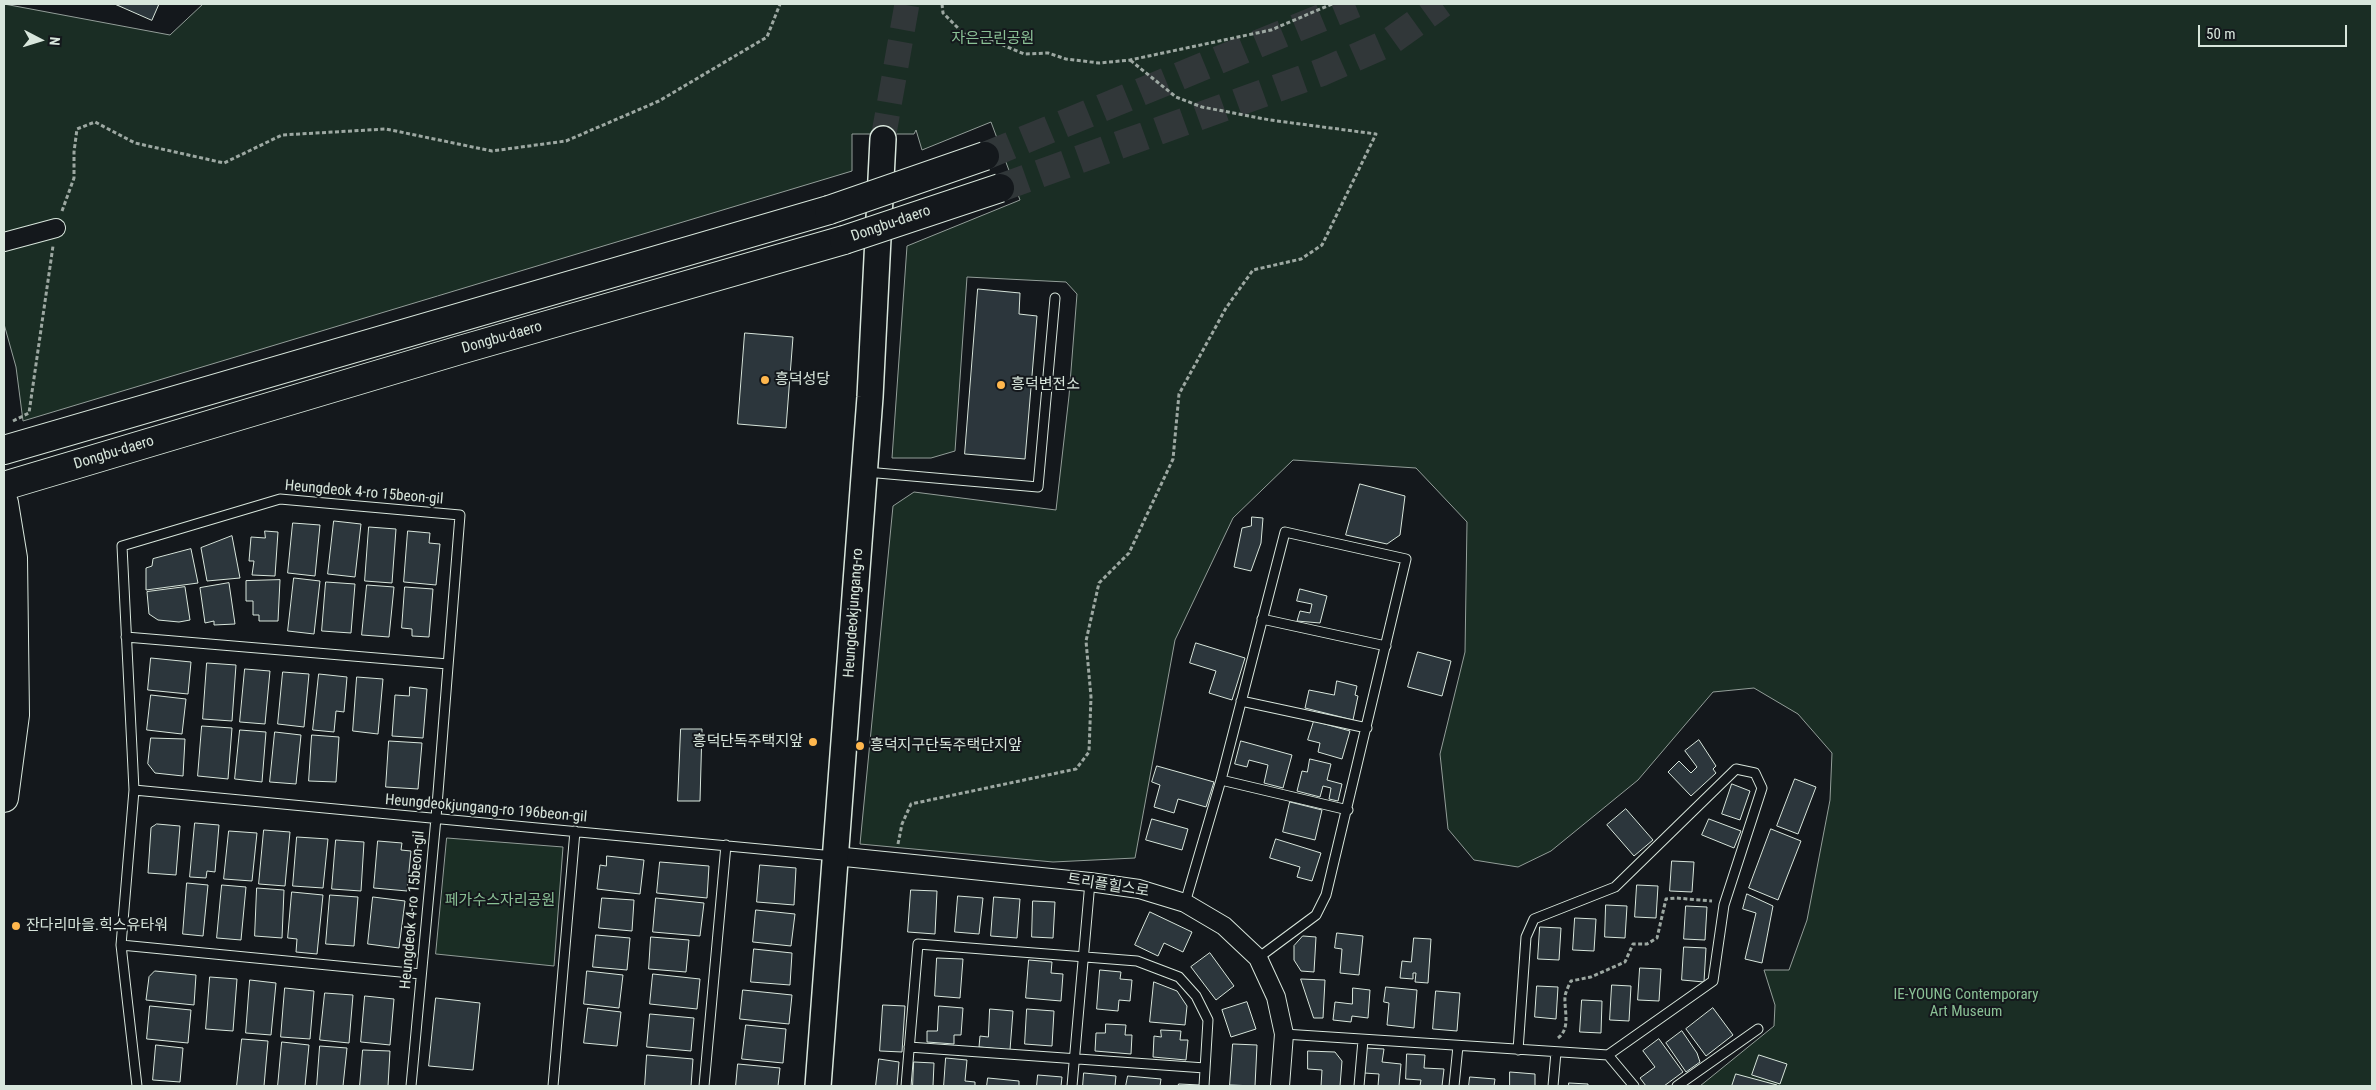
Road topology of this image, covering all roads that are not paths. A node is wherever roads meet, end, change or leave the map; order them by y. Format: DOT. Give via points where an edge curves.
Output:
graph roads {
  1 [pos="883,139"];
  2 [pos="985,156"];
  3 [pos="1000,188"];
  4 [pos="56,228"];
  5 [pos="4,242"];
  6 [pos="1055,298"];
  7 [pos="4,450"];
  8 [pos="864,472"];
  9 [pos="4,486"];
  10 [pos="4,502"];
  11 [pos="1262,619"];
  12 [pos="126,637"];
  13 [pos="1386,646"];
  14 [pos="448,664"];
  15 [pos="1241,701"];
  16 [pos="1367,728"];
  17 [pos="1221,780"];
  18 [pos="134,790"];
  19 [pos="4,798"];
  20 [pos="1348,810"];
  21 [pos="436,818"];
  22 [pos="575,832"];
  23 [pos="726,846"];
  24 [pos="835,856"];
  25 [pos="1090,882"];
  26 [pos="1185,903"];
  27 [pos="121,945"];
  28 [pos="1083,956"];
  29 [pos="1258,958"];
  30 [pos="421,974"];
  31 [pos="1758,1029"];
  32 [pos="1284,1034"];
  33 [pos="1363,1040"];
  34 [pos="1458,1046"];
  35 [pos="909,1047"];
  36 [pos="1518,1050"];
  37 [pos="1556,1052"];
  38 [pos="1608,1055"];
  39 [pos="1074,1059"];
  40 [pos="1205,1068"];
  41 [pos="137,1086"];
  42 [pos="411,1086"];
  43 [pos="553,1086"];
  44 [pos="704,1086"];
  45 [pos="818,1086"];
  46 [pos="906,1086"];
  47 [pos="1072,1086"];
  48 [pos="1204,1086"];
  49 [pos="1280,1086"];
  50 [pos="1359,1086"];
  51 [pos="1454,1086"];
  52 [pos="1553,1086"];
  53 [pos="1634,1086"];
  54 [pos="1677,1086"];
  1 -- 8 [label="street, Heungdeokjungang-ro"];
  2 -- 7 [label="main road, bridge" via="829,210"];
  3 -- 9 [label="main road, Dongbu-daero, bridge" via="844,240"];
  4 -- 5 [label="street"];
  6 -- 8 [label="lane" via="1038,487"];
  8 -- 24 [label="street, Heungdeokjungang-ro"];
  10 -- 19 [label="main road" via="13,558 15,715"];
  11 -- 13 [label="lane"];
  11 -- 13 [label="lane" via="1285,532 1406,559"];
  11 -- 15 [label="lane"];
  12 -- 14 [label="lane"];
  12 -- 14 [label="lane, Heungdeok 4-ro 15beon-gil" via="122,546 280,499 460,515"];
  12 -- 18 [label="lane, Heungdeok 4-ro 15beon-gil"];
  13 -- 16 [label="lane"];
  14 -- 21 [label="lane, Heungdeok 4-ro 15beon-gil"];
  15 -- 16 [label="lane"];
  15 -- 17 [label="lane"];
  16 -- 20 [label="lane"];
  17 -- 20 [label="lane"];
  17 -- 26 [label="lane"];
  18 -- 21 [label="lane, Heungdeokjungang-ro 196beon-gil"];
  18 -- 27 [label="lane, Heungdeok 4-ro 15beon-gil"];
  20 -- 29 [label="lane" via="1326,895 1316,915"];
  21 -- 22 [label="lane, Heungdeokjungang-ro 196beon-gil"];
  21 -- 30 [label="lane, Heungdeok 4-ro 15beon-gil"];
  22 -- 23 [label="lane, Heungdeokjungang-ro 196beon-gil"];
  22 -- 43 [label="lane"];
  23 -- 24 [label="lane, Heungdeokjungang-ro 196beon-gil"];
  23 -- 44 [label="lane"];
  24 -- 25 [label="street, 트리플힐스로"];
  24 -- 45 [label="street, Heungdeokjungang-ro"];
  25 -- 26 [label="street, 트리플힐스로" via="1139,889"];
  25 -- 28 [label="lane"];
  26 -- 29 [label="street, 트리플힐스로" via="1224,926"];
  27 -- 30 [label="lane"];
  27 -- 41 [label="lane, Heungdeok 4-ro 15beon-gil"];
  28 -- 35 [label="lane" via="918,944"];
  28 -- 39 [label="lane"];
  28 -- 40 [label="lane" via="1136,961 1179,977 1196,996 1208,1020"];
  29 -- 32 [label="street, 트리플힐스로" via="1276,997"];
  30 -- 42 [label="lane, Heungdeok 4-ro 15beon-gil"];
  31 -- 54 [label="lane"];
  32 -- 33 [label="lane"];
  32 -- 49 [label="street, 트리플힐스로"];
  33 -- 34 [label="lane"];
  33 -- 50 [label="lane"];
  34 -- 36 [label="lane"];
  34 -- 51 [label="lane"];
  35 -- 39 [label="lane"];
  35 -- 46 [label="lane"];
  36 -- 37 [label="lane"];
  36 -- 38 [label="lane" via="1526,937 1534,919 1615,887 1736,769 1755,773 1762,788 1725,902 1712,981"];
  37 -- 38 [label="lane"];
  37 -- 52 [label="lane"];
  38 -- 53 [label="lane"];
  39 -- 40 [label="lane"];
  39 -- 47 [label="lane"];
  40 -- 48 [label="lane"];
}
